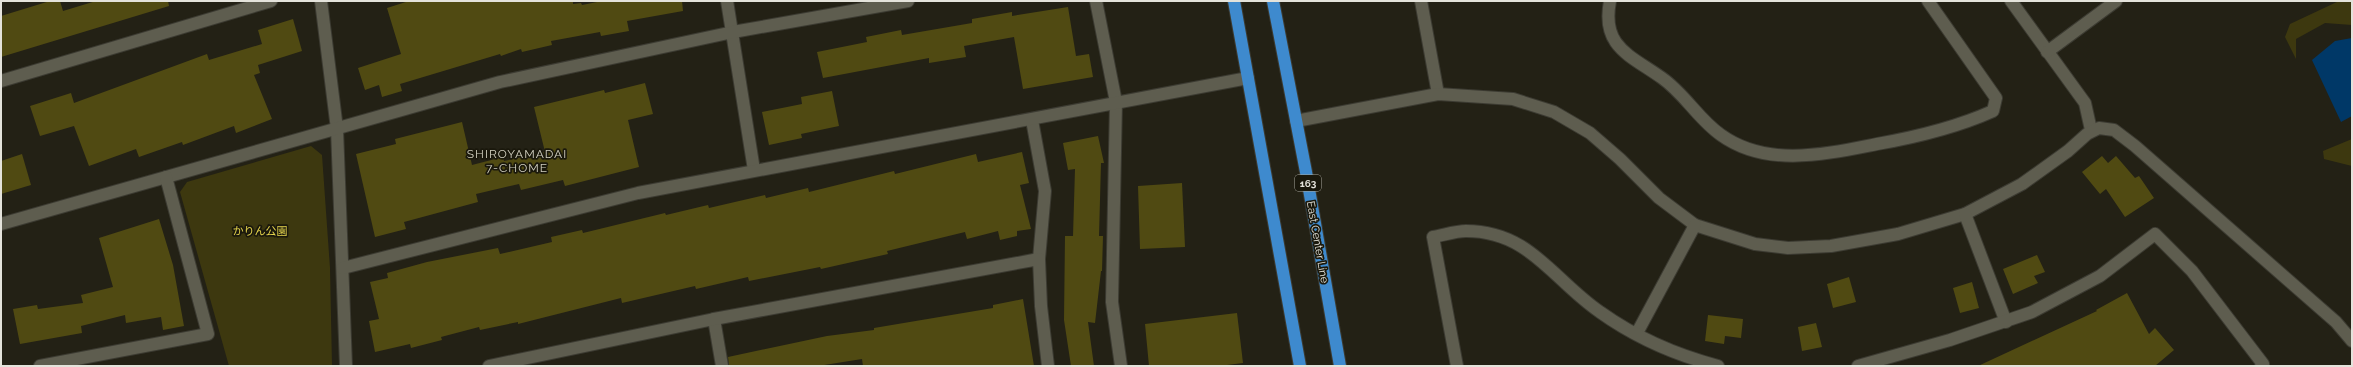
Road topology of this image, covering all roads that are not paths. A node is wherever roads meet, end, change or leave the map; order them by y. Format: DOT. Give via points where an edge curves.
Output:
graph roads {
  1 [pos="271,1"];
  2 [pos="321,1"];
  3 [pos="727,1"];
  4 [pos="908,1"];
  5 [pos="1096,1"];
  6 [pos="1234,1"];
  7 [pos="1273,1"];
  8 [pos="1422,1"];
  9 [pos="1610,1"];
  10 [pos="1928,1"];
  11 [pos="2011,1"];
  12 [pos="2116,1"];
  13 [pos="733,32"];
  14 [pos="2047,52"];
  15 [pos="1248,78"];
  16 [pos="1,81"];
  17 [pos="1438,94"];
  18 [pos="1116,102"];
  19 [pos="1032,120"];
  20 [pos="1296,121"];
  21 [pos="337,129"];
  22 [pos="2092,130"];
  23 [pos="754,170"];
  24 [pos="166,178"];
  25 [pos="1965,214"];
  26 [pos="1,224"];
  27 [pos="1695,225"];
  28 [pos="1039,259"];
  29 [pos="344,268"];
  30 [pos="714,318"];
  31 [pos="2006,322"];
  32 [pos="1637,334"];
  33 [pos="2352,341"];
  34 [pos="1903,360"];
  35 [pos="40,366"];
  36 [pos="346,366"];
  37 [pos="489,366"];
  38 [pos="722,366"];
  39 [pos="1048,366"];
  40 [pos="1121,366"];
  41 [pos="1300,366"];
  42 [pos="1340,366"];
  43 [pos="1457,366"];
  44 [pos="1718,366"];
  45 [pos="1858,366"];
  46 [pos="2261,366"];
  1 -- 16 [label="street"];
  2 -- 21 [label="street"];
  3 -- 13 [label="street"];
  4 -- 13 [label="street"];
  5 -- 18 [label="street"];
  6 -- 15 [label="highway"];
  7 -- 20 [label="highway, East Center Line / 163"];
  8 -- 17 [label="street"];
  9 -- 10 [label="street" via="1608,27 1619,47 1668,82 1720,135 1767,153 1812,156 1932,134 1993,111 1996,98"];
  11 -- 14 [label="street"];
  12 -- 14 [label="street"];
  13 -- 21 [label="street" via="500,82"];
  13 -- 23 [label="street"];
  14 -- 22 [label="street" via="2086,103"];
  15 -- 18 [label="street"];
  15 -- 41 [label="highway"];
  17 -- 20 [label="street"];
  17 -- 27 [label="street" via="1513,99 1554,112 1606,145 1659,198"];
  18 -- 19 [label="street"];
  18 -- 40 [label="street" via="1112,302"];
  19 -- 23 [label="street"];
  19 -- 28 [label="street" via="1045,191"];
  20 -- 42 [label="highway, East Center Line / 163"];
  21 -- 24 [label="street"];
  21 -- 29 [label="street"];
  22 -- 25 [label="street" via="2045,169"];
  22 -- 33 [label="street" via="2114,130 2135,146 2336,322"];
  23 -- 29 [label="street" via="638,193"];
  24 -- 26 [label="street"];
  24 -- 35 [label="street" via="208,334"];
  25 -- 27 [label="street" via="1898,234 1810,248 1755,244"];
  25 -- 31 [label="street"];
  27 -- 32 [label="street"];
  28 -- 30 [label="street"];
  28 -- 39 [label="street" via="1040,306"];
  29 -- 36 [label="street"];
  30 -- 37 [label="street"];
  30 -- 38 [label="street"];
  31 -- 34 [label="street"];
  31 -- 46 [label="street" via="2073,291 2128,256 2155,234 2192,272 2263,364"];
  32 -- 43 [label="street" via="1616,323 1581,298 1544,262 1516,242 1482,232 1464,231 1433,237"];
  32 -- 44 [label="street" via="1657,345"];
  34 -- 45 [label="street"];
}
